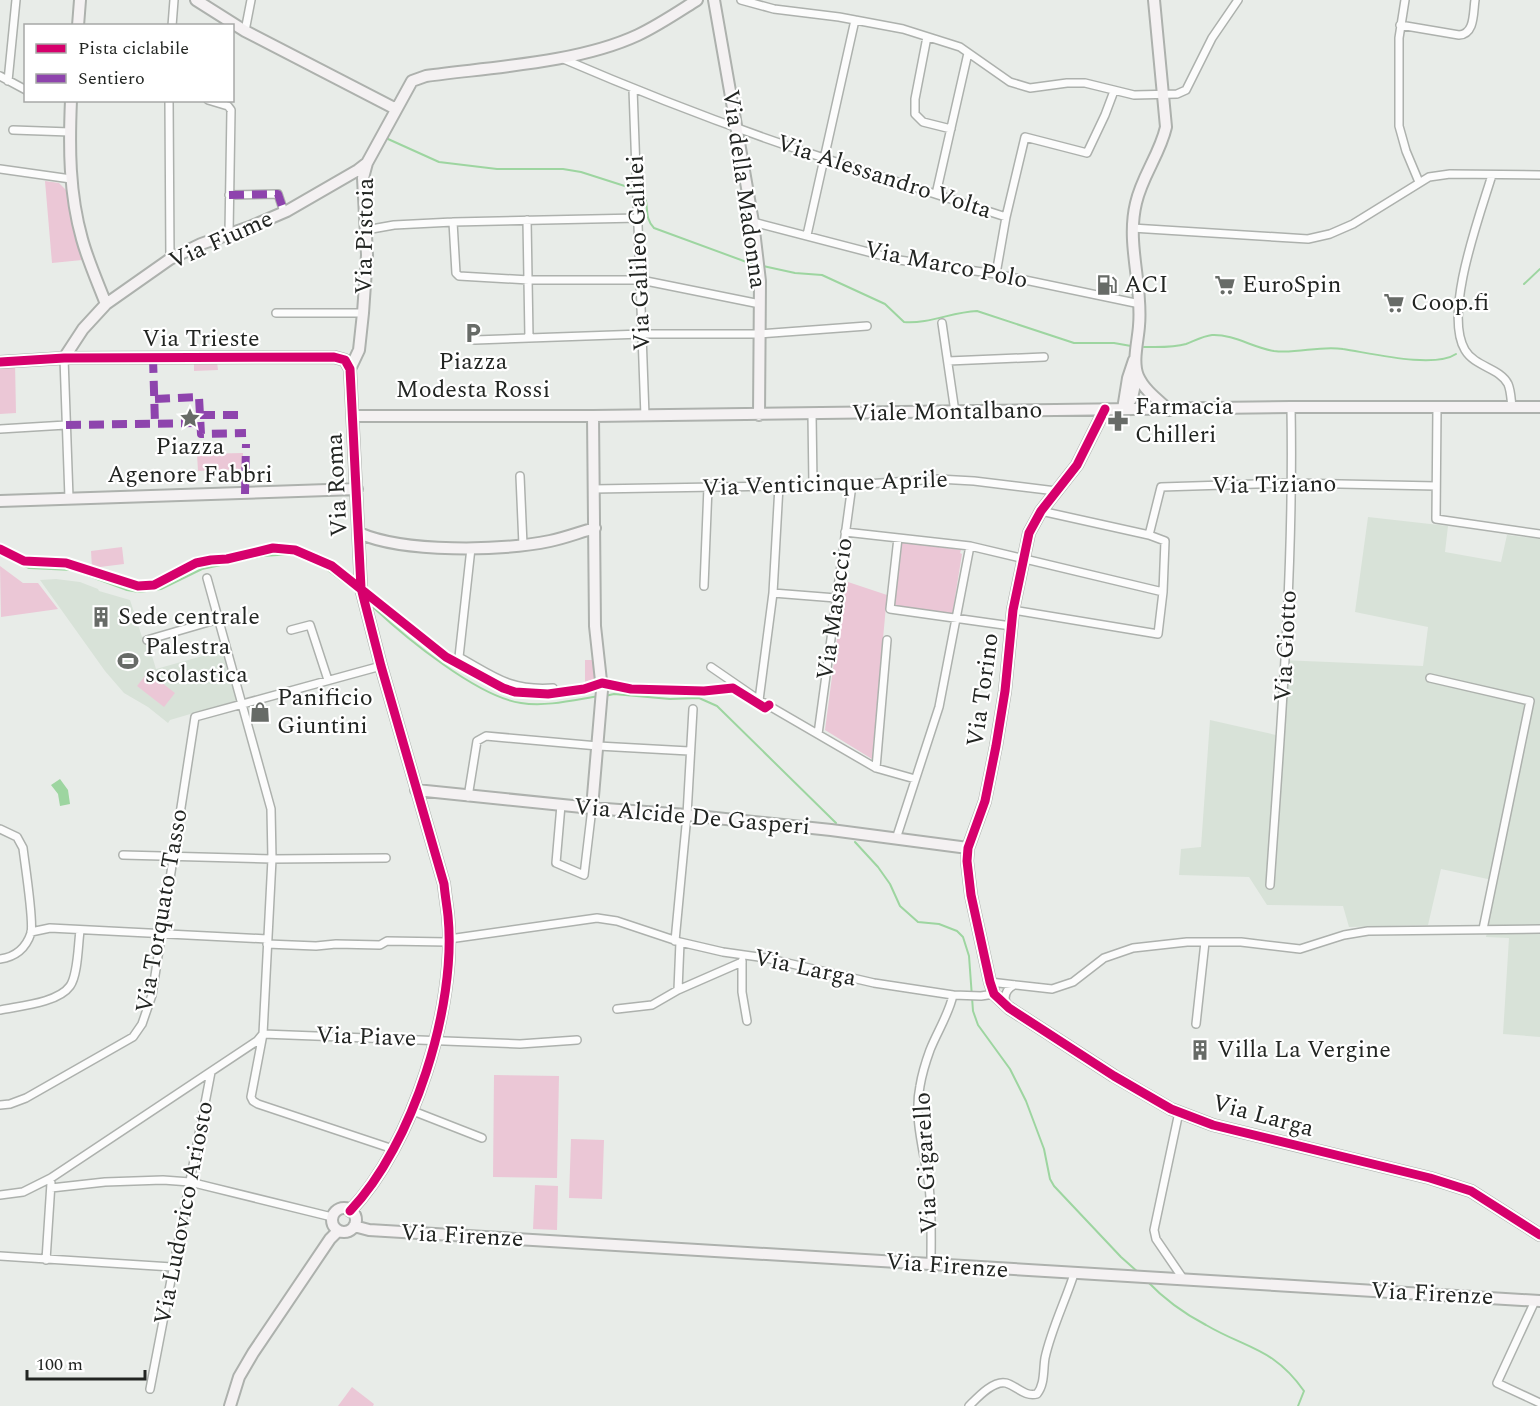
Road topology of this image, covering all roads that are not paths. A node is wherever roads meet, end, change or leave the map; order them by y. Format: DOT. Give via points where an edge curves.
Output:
graph roads {
  1 [pos="16,0"];
  2 [pos="80,0"];
  3 [pos="174,0"];
  4 [pos="196,0"];
  5 [pos="250,0"];
  6 [pos="698,0"];
  7 [pos="714,0"];
  8 [pos="741,0"];
  9 [pos="1154,0"];
  10 [pos="1238,0"];
  11 [pos="1405,0"];
  12 [pos="1475,0"];
  13 [pos="855,20"];
  14 [pos="78,24"];
  15 [pos="172,24"];
  16 [pos="234,24"];
  17 [pos="234,24"];
  18 [pos="1400,25"];
  19 [pos="245,31"];
  20 [pos="927,37"];
  21 [pos="968,53"];
  22 [pos="561,58"];
  23 [pos="0,76"];
  24 [pos="8,81"];
  25 [pos="24,89"];
  26 [pos="633,89"];
  27 [pos="1114,91"];
  28 [pos="1164,95"];
  29 [pos="70,102"];
  30 [pos="169,102"];
  31 [pos="215,102"];
  32 [pos="396,109"];
  33 [pos="737,127"];
  34 [pos="951,129"];
  35 [pos="13,130"];
  36 [pos="69,132"];
  37 [pos="824,158"];
  38 [pos="367,162"];
  39 [pos="0,169"];
  40 [pos="1492,175"];
  41 [pos="1540,175"];
  42 [pos="71,179"];
  43 [pos="1419,182"];
  44 [pos="936,194"];
  45 [pos="230,195"];
  46 [pos="284,212"];
  47 [pos="1006,217"];
  48 [pos="639,218"];
  49 [pos="527,220"];
  50 [pos="453,222"];
  51 [pos="753,222"];
  52 [pos="1132,228"];
  53 [pos="366,230"];
  54 [pos="229,233"];
  55 [pos="807,235"];
  56 [pos="170,259"];
  57 [pos="996,274"];
  58 [pos="529,280"];
  59 [pos="641,280"];
  60 [pos="1140,303"];
  61 [pos="106,304"];
  62 [pos="760,304"];
  63 [pos="276,313"];
  64 [pos="363,313"];
  65 [pos="942,322"];
  66 [pos="867,326"];
  67 [pos="642,334"];
  68 [pos="759,334"];
  69 [pos="529,338"];
  70 [pos="475,340"];
  71 [pos="1137,351"];
  72 [pos="1044,357"];
  73 [pos="64,358"];
  74 [pos="948,361"];
  75 [pos="0,362"];
  76 [pos="350,369"];
  77 [pos="1137,375"];
  78 [pos="1291,407"];
  79 [pos="1512,407"];
  80 [pos="1540,407"];
  81 [pos="1437,408"];
  82 [pos="1105,409"];
  83 [pos="1123,409"];
  84 [pos="1169,410"];
  85 [pos="955,412"];
  86 [pos="812,414"];
  87 [pos="759,415"];
  88 [pos="353,416"];
  89 [pos="593,416"];
  90 [pos="645,416"];
  91 [pos="66,425"];
  92 [pos="0,429"];
  93 [pos="520,476"];
  94 [pos="1292,483"];
  95 [pos="813,485"];
  96 [pos="852,485"];
  97 [pos="779,486"];
  98 [pos="1436,486"];
  99 [pos="708,487"];
  100 [pos="357,489"];
  101 [pos="593,489"];
  102 [pos="1056,491"];
  103 [pos="69,498"];
  104 [pos="0,501"];
  105 [pos="1041,511"];
  106 [pos="594,528"];
  107 [pos="845,532"];
  108 [pos="359,533"];
  109 [pos="1540,534"];
  110 [pos="1149,535"];
  111 [pos="898,538"];
  112 [pos="524,545"];
  113 [pos="970,546"];
  114 [pos="471,548"];
  115 [pos="1023,557"];
  116 [pos="207,578"];
  117 [pos="704,586"];
  118 [pos="1163,592"];
  119 [pos="773,593"];
  120 [pos="836,598"];
  121 [pos="1013,610"];
  122 [pos="219,619"];
  123 [pos="957,620"];
  124 [pos="1011,626"];
  125 [pos="291,630"];
  126 [pos="147,640"];
  127 [pos="887,640"];
  128 [pos="381,666"];
  129 [pos="711,667"];
  130 [pos="1430,678"];
  131 [pos="328,680"];
  132 [pos="553,688"];
  133 [pos="759,700"];
  134 [pos="1530,701"];
  135 [pos="1540,703"];
  136 [pos="242,704"];
  137 [pos="693,709"];
  138 [pos="818,734"];
  139 [pos="598,746"];
  140 [pos="689,751"];
  141 [pos="876,768"];
  142 [pos="915,778"];
  143 [pos="416,790"];
  144 [pos="468,796"];
  145 [pos="561,805"];
  146 [pos="592,808"];
  147 [pos="687,815"];
  148 [pos="0,829"];
  149 [pos="896,839"];
  150 [pos="968,848"];
  151 [pos="123,855"];
  152 [pos="173,857"];
  153 [pos="386,858"];
  154 [pos="272,859"];
  155 [pos="1270,885"];
  156 [pos="1540,928"];
  157 [pos="1483,929"];
  158 [pos="80,931"];
  159 [pos="31,933"];
  160 [pos="160,934"];
  161 [pos="449,940"];
  162 [pos="267,941"];
  163 [pos="677,941"];
  164 [pos="1205,942"];
  165 [pos="742,958"];
  166 [pos="0,959"];
  167 [pos="990,982"];
  168 [pos="1015,984"];
  169 [pos="678,990"];
  170 [pos="994,994"];
  171 [pos="953,995"];
  172 [pos="1009,1008"];
  173 [pos="617,1009"];
  174 [pos="0,1010"];
  175 [pos="747,1021"];
  176 [pos="1196,1024"];
  177 [pos="262,1034"];
  178 [pos="435,1040"];
  179 [pos="577,1040"];
  180 [pos="211,1072"];
  181 [pos="0,1105"];
  182 [pos="413,1111"];
  183 [pos="1179,1112"];
  184 [pos="482,1138"];
  185 [pos="393,1149"];
  186 [pos="51,1178"];
  187 [pos="190,1182"];
  188 [pos="51,1188"];
  189 [pos="0,1196"];
  190 [pos="350,1211"];
  191 [pos="332,1217"];
  192 [pos="354,1226"];
  193 [pos="338,1231"];
  194 [pos="1540,1235"];
  195 [pos="0,1256"];
  196 [pos="46,1260"];
  197 [pos="931,1265"];
  198 [pos="172,1267"];
  199 [pos="1074,1274"];
  200 [pos="1184,1280"];
  201 [pos="1538,1301"];
  202 [pos="150,1389"];
  203 [pos="1540,1403"];
  204 [pos="230,1406"];
  205 [pos="969,1406"];
  1 -- 24 [label="street"];
  2 -- 14 [label="street"];
  3 -- 15 [label="street"];
  4 -- 17 [label="street"];
  5 -- 19 [label="street"];
  6 -- 22 [label="street, Via Pistoia" via="637,35"];
  7 -- 33 [label="street, Via della Madonna"];
  8 -- 13 [label="street" via="774,9"];
  9 -- 28 [label="street"];
  10 -- 28 [label="street" via="1212,38 1187,88"];
  11 -- 18 [label="street"];
  12 -- 18 [label="street" via="1471,27 1465,35"];
  13 -- 20 [label="street"];
  13 -- 37 [label="street"];
  16 -- 19 [label="street"];
  18 -- 43 [label="street" via="1399,126"];
  19 -- 32 [label="street"];
  20 -- 21 [label="street"];
  20 -- 34 [label="street" via="915,114 923,122"];
  21 -- 27 [label="street" via="1010,82 1030,88 1067,82"];
  21 -- 34 [label="street"];
  22 -- 26 [label="street, Via Alessandro Volta"];
  22 -- 32 [label="street, Via Pistoia" via="418,77"];
  23 -- 24 [label="street"];
  24 -- 25 [label="street"];
  26 -- 33 [label="street, Via Alessandro Volta"];
  26 -- 48 [label="street, Via Galileo Galilei"];
  27 -- 28 [label="street"];
  27 -- 47 [label="street" via="1086,153 1025,137"];
  28 -- 52 [label="street" via="1164,135 1139,188"];
  29 -- 36 [label="street"];
  30 -- 56 [label="street"];
  31 -- 45 [label="street" via="231,110"];
  32 -- 38 [label="street, Via Pistoia"];
  33 -- 37 [label="street, Via Alessandro Volta"];
  33 -- 51 [label="street, Via della Madonna"];
  34 -- 44 [label="street"];
  35 -- 36 [label="street"];
  36 -- 42 [label="street"];
  37 -- 44 [label="street, Via Alessandro Volta"];
  37 -- 55 [label="street"];
  38 -- 46 [label="street, Via Fiume"];
  38 -- 53 [label="street, Via Pistoia" via="362,195"];
  39 -- 42 [label="street"];
  40 -- 41 [label="street"];
  40 -- 43 [label="street" via="1442,174"];
  40 -- 79 [label="street" via="1462,278 1459,327 1468,355 1507,383"];
  42 -- 61 [label="street" via="82,240"];
  43 -- 52 [label="street" via="1353,224 1308,239"];
  44 -- 47 [label="street, Via Alessandro Volta"];
  45 -- 46 [label="street" via="278,194"];
  45 -- 54 [label="street"];
  46 -- 54 [label="street, Via Fiume"];
  47 -- 57 [label="street"];
  48 -- 49 [label="street"];
  48 -- 59 [label="street, Via Galileo Galilei"];
  49 -- 50 [label="street"];
  49 -- 58 [label="street"];
  50 -- 53 [label="street"];
  50 -- 58 [label="street" via="459,276"];
  51 -- 55 [label="street, Via Marco Polo"];
  51 -- 62 [label="street, Via della Madonna"];
  52 -- 60 [label="street"];
  53 -- 64 [label="street, Via Pistoia"];
  54 -- 56 [label="street, Via Fiume"];
  55 -- 57 [label="street, Via Marco Polo" via="899,260"];
  56 -- 61 [label="street, Via Fiume"];
  57 -- 60 [label="street, Via Marco Polo"];
  58 -- 59 [label="street"];
  58 -- 69 [label="street"];
  59 -- 62 [label="street"];
  59 -- 67 [label="street, Via Galileo Galilei"];
  60 -- 71 [label="street"];
  61 -- 73 [label="street, Via Fiume"];
  62 -- 68 [label="street, Via della Madonna"];
  63 -- 64 [label="street"];
  64 -- 76 [label="street, Via Pistoia" via="359,350"];
  65 -- 74 [label="street"];
  66 -- 68 [label="street"];
  67 -- 68 [label="street"];
  67 -- 69 [label="street"];
  67 -- 90 [label="street, Via Galileo Galilei"];
  68 -- 87 [label="street, Via della Madonna"];
  69 -- 70 [label="street"];
  71 -- 77 [label="street"];
  71 -- 83 [label="street"];
  72 -- 74 [label="street"];
  73 -- 75 [label="street, Via Trieste"];
  73 -- 76 [label="street, Via Trieste" via="334,357 345,360"];
  73 -- 91 [label="street"];
  74 -- 85 [label="street"];
  76 -- 88 [label="street"];
  77 -- 83 [label="street" via="1132,398"];
  77 -- 84 [label="street"];
  78 -- 81 [label="street, Viale Montalbano"];
  78 -- 84 [label="street, Viale Montalbano"];
  78 -- 94 [label="street, Via Giotto"];
  79 -- 80 [label="street, Viale Montalbano"];
  79 -- 81 [label="street, Viale Montalbano"];
  81 -- 98 [label="street"];
  82 -- 83 [label="street, Viale Montalbano"];
  82 -- 85 [label="street, Viale Montalbano"];
  82 -- 102 [label="street, Via Torino" via="1077,465"];
  83 -- 84 [label="street, Viale Montalbano"];
  85 -- 86 [label="street, Viale Montalbano"];
  86 -- 87 [label="street, Viale Montalbano"];
  86 -- 95 [label="street"];
  87 -- 90 [label="street, Viale Montalbano"];
  88 -- 89 [label="street, Viale Montalbano"];
  88 -- 100 [label="street, Via Roma"];
  89 -- 90 [label="street, Viale Montalbano"];
  89 -- 101 [label="street"];
  91 -- 92 [label="street"];
  91 -- 103 [label="street"];
  93 -- 112 [label="street"];
  94 -- 98 [label="street, Via Tiziano"];
  94 -- 110 [label="street, Via Tiziano" via="1161,487"];
  94 -- 155 [label="street, Via Giotto" via="1286,664"];
  95 -- 96 [label="street, Via Venticinque Aprile"];
  95 -- 97 [label="street, Via Venticinque Aprile"];
  96 -- 102 [label="street, Via Venticinque Aprile" via="952,479"];
  96 -- 107 [label="street, Via Masaccio"];
  97 -- 99 [label="street, Via Venticinque Aprile"];
  97 -- 119 [label="street"];
  98 -- 109 [label="street" via="1436,519"];
  99 -- 101 [label="street, Via Venticinque Aprile"];
  99 -- 117 [label="street"];
  100 -- 103 [label="street"];
  100 -- 108 [label="street, Via Roma"];
  101 -- 106 [label="street"];
  102 -- 105 [label="street, Via Torino"];
  103 -- 104 [label="street"];
  105 -- 110 [label="street"];
  105 -- 115 [label="street, Via Torino" via="1029,533"];
  106 -- 112 [label="street"];
  106 -- 139 [label="street" via="595,626 603,690"];
  107 -- 111 [label="street"];
  107 -- 120 [label="street, Via Masaccio"];
  108 -- 114 [label="street" via="399,545"];
  108 -- 128 [label="street, Via Roma" via="361,588"];
  110 -- 118 [label="street" via="1165,542"];
  111 -- 113 [label="street"];
  111 -- 123 [label="street" via="890,609"];
  112 -- 114 [label="street"];
  113 -- 115 [label="street"];
  113 -- 123 [label="street"];
  114 -- 132 [label="street" via="459,657 513,686"];
  115 -- 118 [label="street"];
  115 -- 121 [label="street, Via Torino"];
  116 -- 122 [label="street"];
  118 -- 121 [label="street" via="1158,634"];
  119 -- 120 [label="street"];
  119 -- 133 [label="street"];
  120 -- 138 [label="street, Via Masaccio"];
  121 -- 124 [label="street, Via Torino"];
  122 -- 126 [label="street"];
  122 -- 136 [label="street"];
  123 -- 124 [label="street"];
  123 -- 142 [label="street" via="939,707"];
  124 -- 150 [label="street, Via Torino" via="996,746 985,801"];
  125 -- 131 [label="street" via="310,625"];
  127 -- 141 [label="street"];
  128 -- 131 [label="street"];
  128 -- 143 [label="street, Via Roma"];
  129 -- 133 [label="street"];
  130 -- 134 [label="street"];
  131 -- 136 [label="street"];
  133 -- 138 [label="street"];
  134 -- 135 [label="street"];
  134 -- 157 [label="street"];
  136 -- 152 [label="street, Via Torquato Tasso" via="195,717"];
  136 -- 154 [label="street" via="271,809"];
  137 -- 140 [label="street"];
  138 -- 141 [label="street"];
  139 -- 140 [label="street"];
  139 -- 144 [label="street" via="486,736 477,741"];
  139 -- 146 [label="street"];
  140 -- 147 [label="street"];
  141 -- 142 [label="street"];
  142 -- 149 [label="street"];
  143 -- 144 [label="street, Via Alcide De Gasperi"];
  143 -- 161 [label="street, Via Roma" via="444,884"];
  144 -- 145 [label="street, Via Alcide De Gasperi"];
  145 -- 146 [label="street, Via Alcide De Gasperi"];
  145 -- 146 [label="street" via="556,863 584,875"];
  146 -- 147 [label="street, Via Alcide De Gasperi"];
  147 -- 149 [label="street, Via Alcide De Gasperi"];
  147 -- 163 [label="street"];
  148 -- 159 [label="street" via="17,837 23,848"];
  149 -- 150 [label="street, Via Alcide De Gasperi"];
  150 -- 167 [label="street, Via Torino" via="971,896"];
  151 -- 152 [label="street"];
  152 -- 154 [label="street"];
  152 -- 160 [label="street, Via Torquato Tasso"];
  153 -- 154 [label="street"];
  154 -- 162 [label="street"];
  156 -- 157 [label="street"];
  157 -- 164 [label="street" via="1368,931 1300,949"];
  158 -- 159 [label="street, Via Larga" via="50,928"];
  158 -- 160 [label="street, Via Larga"];
  158 -- 174 [label="street" via="70,987 52,999"];
  159 -- 166 [label="street" via="19,952"];
  160 -- 162 [label="street, Via Larga"];
  160 -- 181 [label="street, Via Torquato Tasso" via="149,1009 133,1037 26,1098"];
  161 -- 162 [label="street, Via Larga" via="316,946"];
  161 -- 163 [label="street, Via Larga" via="597,918"];
  161 -- 178 [label="street, Via Roma"];
  162 -- 177 [label="street"];
  163 -- 165 [label="street, Via Larga"];
  163 -- 169 [label="street"];
  164 -- 168 [label="street" via="1133,948 1104,958 1064,986"];
  164 -- 176 [label="street"];
  165 -- 169 [label="street"];
  165 -- 171 [label="street, Via Larga"];
  165 -- 175 [label="street"];
  167 -- 168 [label="street"];
  167 -- 170 [label="street, Via Torino"];
  168 -- 172 [label="street" via="1006,992"];
  169 -- 173 [label="street" via="652,1005"];
  170 -- 171 [label="street, Via Larga"];
  170 -- 172 [label="street, Via Larga"];
  171 -- 197 [label="street, Via Gigarello" via="920,1087 919,1125 931,1209"];
  172 -- 183 [label="street, Via Larga" via="1114,1076"];
  177 -- 178 [label="street, Via Piave"];
  177 -- 180 [label="street"];
  177 -- 185 [label="street" via="253,1101"];
  178 -- 179 [label="street, Via Piave" via="520,1044"];
  178 -- 182 [label="street, Via Roma"];
  180 -- 186 [label="street"];
  180 -- 187 [label="street, Via Ludovico Ariosto"];
  182 -- 184 [label="street"];
  182 -- 185 [label="street, Via Roma"];
  183 -- 194 [label="street, Via Larga" via="1213,1125 1471,1191"];
  183 -- 200 [label="street" via="1154,1230"];
  185 -- 190 [label="street, Via Roma" via="372,1185"];
  186 -- 188 [label="street"];
  186 -- 189 [label="street" via="23,1192"];
  187 -- 188 [label="street" via="124,1181"];
  187 -- 191 [label="street"];
  187 -- 198 [label="street, Via Ludovico Ariosto"];
  188 -- 196 [label="street"];
  190 -- 191 [label="street" via="341,1209"];
  190 -- 192 [label="street" via="356,1221"];
  191 -- 193 [label="street"];
  192 -- 193 [label="street" via="345,1232"];
  192 -- 197 [label="street, Via Firenze"];
  193 -- 204 [label="street" via="252,1353"];
  195 -- 196 [label="street"];
  196 -- 198 [label="street"];
  197 -- 199 [label="street, Via Firenze"];
  198 -- 202 [label="street, Via Ludovico Ariosto"];
  199 -- 200 [label="street, Via Firenze"];
  199 -- 205 [label="street" via="1047,1352 1041,1389 1032,1395 1000,1383"];
  200 -- 201 [label="street, Via Firenze"];
  201 -- 203 [label="street" via="1497,1383"];
}
